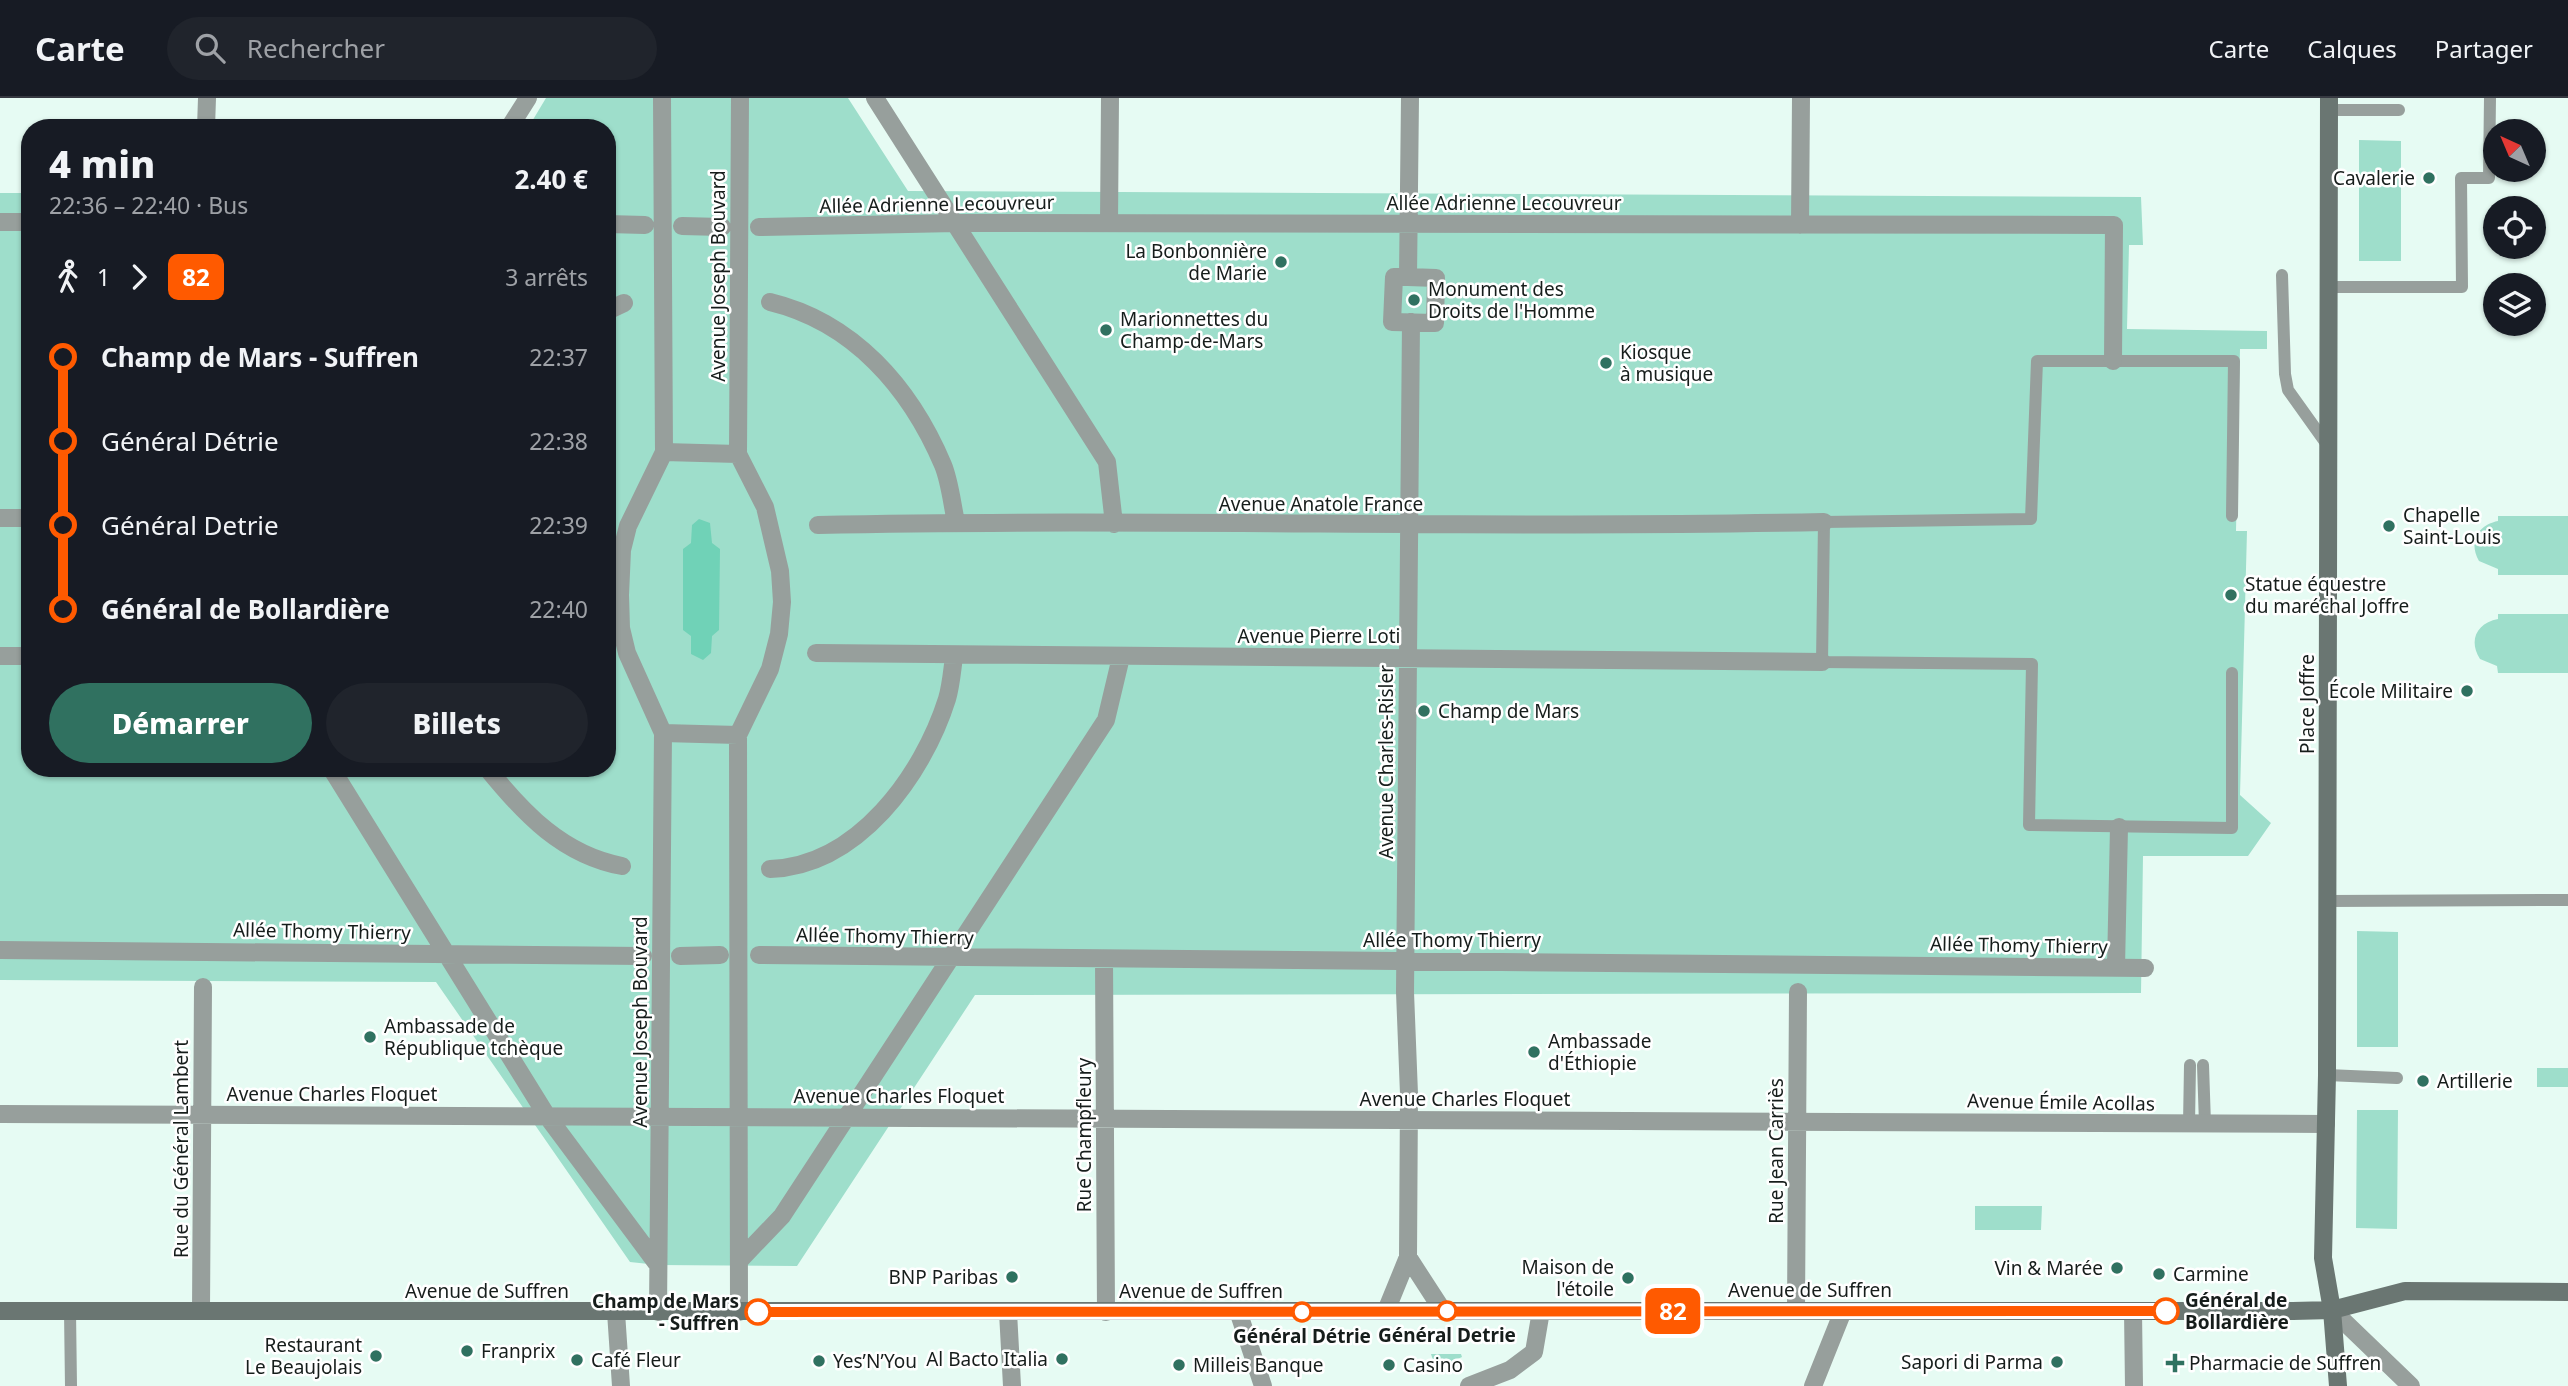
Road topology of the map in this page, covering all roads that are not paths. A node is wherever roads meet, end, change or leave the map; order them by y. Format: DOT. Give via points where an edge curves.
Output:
graph roads {
  1 [pos="207,98"];
  2 [pos="527,98"];
  3 [pos="662,98"];
  4 [pos="740,98"];
  5 [pos="875,98"];
  6 [pos="1110,98"];
  7 [pos="1410,98"];
  8 [pos="1801,98"];
  9 [pos="2490,98"];
  10 [pos="2329,104"];
  11 [pos="2399,110"];
  12 [pos="206,119"];
  13 [pos="514,119"];
  14 [pos="0,222"];
  15 [pos="21,222"];
  16 [pos="956,223"];
  17 [pos="1109,223"];
  18 [pos="616,224"];
  19 [pos="1409,224"];
  20 [pos="645,225"];
  21 [pos="1800,225"];
  22 [pos="682,226"];
  23 [pos="722,227"];
  24 [pos="760,228"];
  25 [pos="2282,275"];
  26 [pos="1408,277"];
  27 [pos="2329,287"];
  28 [pos="770,302"];
  29 [pos="624,303"];
  30 [pos="616,307"];
  31 [pos="1411,322"];
  32 [pos="2113,361"];
  33 [pos="2328,446"];
  34 [pos="664,452"];
  35 [pos="738,454"];
  36 [pos="2232,516"];
  37 [pos="0,518"];
  38 [pos="21,518"];
  39 [pos="956,522"];
  40 [pos="1824,522"];
  41 [pos="1114,524"];
  42 [pos="818,525"];
  43 [pos="1409,525"];
  44 [pos="816,653"];
  45 [pos="0,656"];
  46 [pos="21,656"];
  47 [pos="954,657"];
  48 [pos="1121,657"];
  49 [pos="1408,657"];
  50 [pos="1822,662"];
  51 [pos="2232,673"];
  52 [pos="663,733"];
  53 [pos="738,734"];
  54 [pos="337,777"];
  55 [pos="495,777"];
  56 [pos="2119,827"];
  57 [pos="622,866"];
  58 [pos="770,869"];
  59 [pos="2568,900"];
  60 [pos="2328,901"];
  61 [pos="0,950"];
  62 [pos="447,953"];
  63 [pos="759,955"];
  64 [pos="643,956"];
  65 [pos="680,956"];
  66 [pos="720,956"];
  67 [pos="951,957"];
  68 [pos="1104,959"];
  69 [pos="1406,961"];
  70 [pos="2116,967"];
  71 [pos="2144,968"];
  72 [pos="203,987"];
  73 [pos="1798,992"];
  74 [pos="2196,1065"];
  75 [pos="2327,1075"];
  76 [pos="2397,1078"];
  77 [pos="0,1114"];
  78 [pos="203,1114"];
  79 [pos="739,1115"];
  80 [pos="547,1116"];
  81 [pos="660,1116"];
  82 [pos="1105,1117"];
  83 [pos="847,1118"];
  84 [pos="1409,1120"];
  85 [pos="1797,1120"];
  86 [pos="2197,1124"];
  87 [pos="2326,1124"];
  88 [pos="1408,1256"];
  89 [pos="739,1261"];
  90 [pos="658,1265"];
  91 [pos="1400,1277"];
  92 [pos="1421,1277"];
  93 [pos="2568,1292"];
  94 [pos="2332,1310"];
  95 [pos="0,1311"];
  96 [pos="70,1311"];
  97 [pos="201,1311"];
  98 [pos="1238,1311"];
  99 [pos="1386,1311"];
  100 [pos="1443,1311"];
  101 [pos="1541,1311"];
  102 [pos="1796,1311"];
  103 [pos="1843,1311"];
  104 [pos="2133,1311"];
  105 [pos="615,1312"];
  106 [pos="658,1312"];
  107 [pos="739,1312"];
  108 [pos="1008,1312"];
  109 [pos="1106,1312"];
  110 [pos="71,1386"];
  111 [pos="621,1386"];
  112 [pos="1012,1386"];
  113 [pos="1263,1386"];
  114 [pos="1469,1386"];
  115 [pos="1813,1386"];
  116 [pos="2134,1386"];
  117 [pos="2338,1386"];
  118 [pos="2410,1386"];
  1 -- 12 [label="street"];
  2 -- 13 [label="street"];
  3 -- 34 [label="street"];
  4 -- 35 [label="street, Avenue Joseph Bouvard"];
  5 -- 16 [label="street"];
  6 -- 17 [label="street"];
  7 -- 19 [label="street"];
  8 -- 21 [label="street"];
  9 -- 27 [label="lane" via="2489,178 2461,178 2462,287"];
  10 -- 11 [label="lane"];
  10 -- 27 [label="main road, Place Joffre"];
  14 -- 15 [label="street"];
  16 -- 17 [label="street, Allée Adrienne Lecouvreur"];
  16 -- 24 [label="street, Allée Adrienne Lecouvreur"];
  16 -- 41 [label="street" via="1107,462"];
  17 -- 19 [label="street, Allée Adrienne Lecouvreur"];
  18 -- 20 [label="street"];
  19 -- 21 [label="street, Allée Adrienne Lecouvreur"];
  19 -- 26 [label="street"];
  21 -- 32 [label="street, Allée Adrienne Lecouvreur" via="2114,225"];
  22 -- 23 [label="street"];
  25 -- 33 [label="lane" via="2288,390"];
  26 -- 31 [label="street" via="1394,277 1392,322"];
  26 -- 31 [label="street" via="1436,278 1435,323"];
  27 -- 33 [label="main road, Place Joffre"];
  28 -- 39 [label="street" via="818,317 867,353 888,376 909,402 944,467"];
  29 -- 30 [label="street"];
  31 -- 43 [label="street, Avenue Charles-Risler"];
  32 -- 36 [label="lane" via="2234,361"];
  32 -- 40 [label="lane" via="2037,360 2031,519"];
  33 -- 60 [label="main road, Place Joffre"];
  34 -- 35 [label="street"];
  34 -- 52 [label="street" via="628,526 620,595 626,653"];
  35 -- 53 [label="street" via="765,507 782,602 770,669"];
  37 -- 38 [label="street"];
  39 -- 41 [label="street, Avenue Anatole France"];
  39 -- 42 [label="street, Avenue Anatole France"];
  40 -- 43 [label="street, Avenue Anatole France"];
  40 -- 50 [label="lane"];
  41 -- 43 [label="street, Avenue Anatole France"];
  43 -- 49 [label="street, Avenue Charles-Risler"];
  44 -- 47 [label="street, Avenue Pierre Loti"];
  45 -- 46 [label="street"];
  47 -- 48 [label="street, Avenue Pierre Loti"];
  47 -- 58 [label="street" via="948,697 925,753 884,810 834,849 806,862"];
  48 -- 49 [label="street, Avenue Pierre Loti"];
  48 -- 67 [label="street" via="1106,720"];
  49 -- 50 [label="street, Avenue Pierre Loti"];
  49 -- 69 [label="street, Avenue Charles-Risler"];
  50 -- 56 [label="lane" via="2032,664 2029,825"];
  51 -- 56 [label="lane" via="2232,828"];
  52 -- 53 [label="street"];
  52 -- 81 [label="street, Avenue Joseph Bouvard"];
  53 -- 79 [label="street"];
  54 -- 62 [label="street"];
  55 -- 57 [label="street" via="560,842 597,861"];
  56 -- 70 [label="street"];
  59 -- 60 [label="lane"];
  60 -- 75 [label="main road, Place Joffre"];
  61 -- 62 [label="street, Allée Thomy Thierry"];
  62 -- 64 [label="street, Allée Thomy Thierry"];
  62 -- 80 [label="street"];
  63 -- 67 [label="street, Allée Thomy Thierry"];
  65 -- 66 [label="street"];
  67 -- 68 [label="street, Allée Thomy Thierry"];
  67 -- 83 [label="street"];
  68 -- 69 [label="street, Allée Thomy Thierry"];
  68 -- 82 [label="street, Rue Champfleury"];
  69 -- 70 [label="street, Allée Thomy Thierry"];
  69 -- 84 [label="street, Avenue Charles-Risler"];
  70 -- 71 [label="street, Allée Thomy Thierry"];
  72 -- 78 [label="street, Rue du Général Lambert"];
  73 -- 85 [label="street, Rue Jean Carriès"];
  74 -- 86 [label="lane"];
  75 -- 76 [label="lane"];
  75 -- 87 [label="main road, Place Joffre"];
  77 -- 78 [label="street, Avenue Charles Floquet"];
  78 -- 80 [label="street, Avenue Charles Floquet"];
  78 -- 97 [label="street, Rue du Général Lambert"];
  79 -- 81 [label="street, Avenue Charles Floquet"];
  79 -- 83 [label="street, Avenue Charles Floquet"];
  79 -- 89 [label="street"];
  80 -- 81 [label="street, Avenue Charles Floquet"];
  80 -- 90 [label="street"];
  81 -- 90 [label="street, Avenue Joseph Bouvard"];
  82 -- 83 [label="street, Avenue Charles Floquet"];
  82 -- 84 [label="street, Avenue Charles Floquet"];
  82 -- 109 [label="street, Rue Champfleury"];
  83 -- 89 [label="street" via="782,1216"];
  84 -- 85 [label="street, Avenue Charles Floquet"];
  84 -- 88 [label="street, Avenue Charles-Risler"];
  85 -- 86 [label="street, Avenue Émile Acollas"];
  85 -- 102 [label="street, Rue Jean Carriès"];
  86 -- 87 [label="street, Avenue Émile Acollas"];
  87 -- 94 [label="main road, Place Joffre" via="2323,1258"];
  88 -- 91 [label="street"];
  88 -- 92 [label="street"];
  89 -- 107 [label="street"];
  90 -- 106 [label="street, Avenue Joseph Bouvard"];
  91 -- 92 [label="street"];
  91 -- 99 [label="street"];
  92 -- 100 [label="street"];
  93 -- 94 [label="main road, Avenue de Suffren" via="2405,1291"];
  94 -- 104 [label="main road, Avenue de Suffren"];
  94 -- 117 [label="main road, Place Joffre"];
  94 -- 118 [label="street"];
  95 -- 96 [label="main road, Avenue de Suffren"];
  96 -- 97 [label="main road, Avenue de Suffren"];
  96 -- 110 [label="lane"];
  97 -- 105 [label="main road, Avenue de Suffren"];
  98 -- 99 [label="main road, Avenue de Suffren"];
  98 -- 109 [label="main road, Avenue de Suffren"];
  98 -- 113 [label="street"];
  99 -- 100 [label="main road, Avenue de Suffren"];
  100 -- 101 [label="main road, Avenue de Suffren"];
  101 -- 102 [label="main road, Avenue de Suffren"];
  101 -- 114 [label="street" via="1534,1352 1510,1370"];
  102 -- 103 [label="main road, Avenue de Suffren"];
  103 -- 104 [label="main road, Avenue de Suffren"];
  103 -- 115 [label="street"];
  104 -- 116 [label="street"];
  105 -- 106 [label="main road, Avenue de Suffren"];
  105 -- 111 [label="street"];
  106 -- 107 [label="main road, Avenue de Suffren"];
  107 -- 108 [label="main road, Avenue de Suffren"];
  108 -- 109 [label="main road, Avenue de Suffren"];
  108 -- 112 [label="street"];
}
